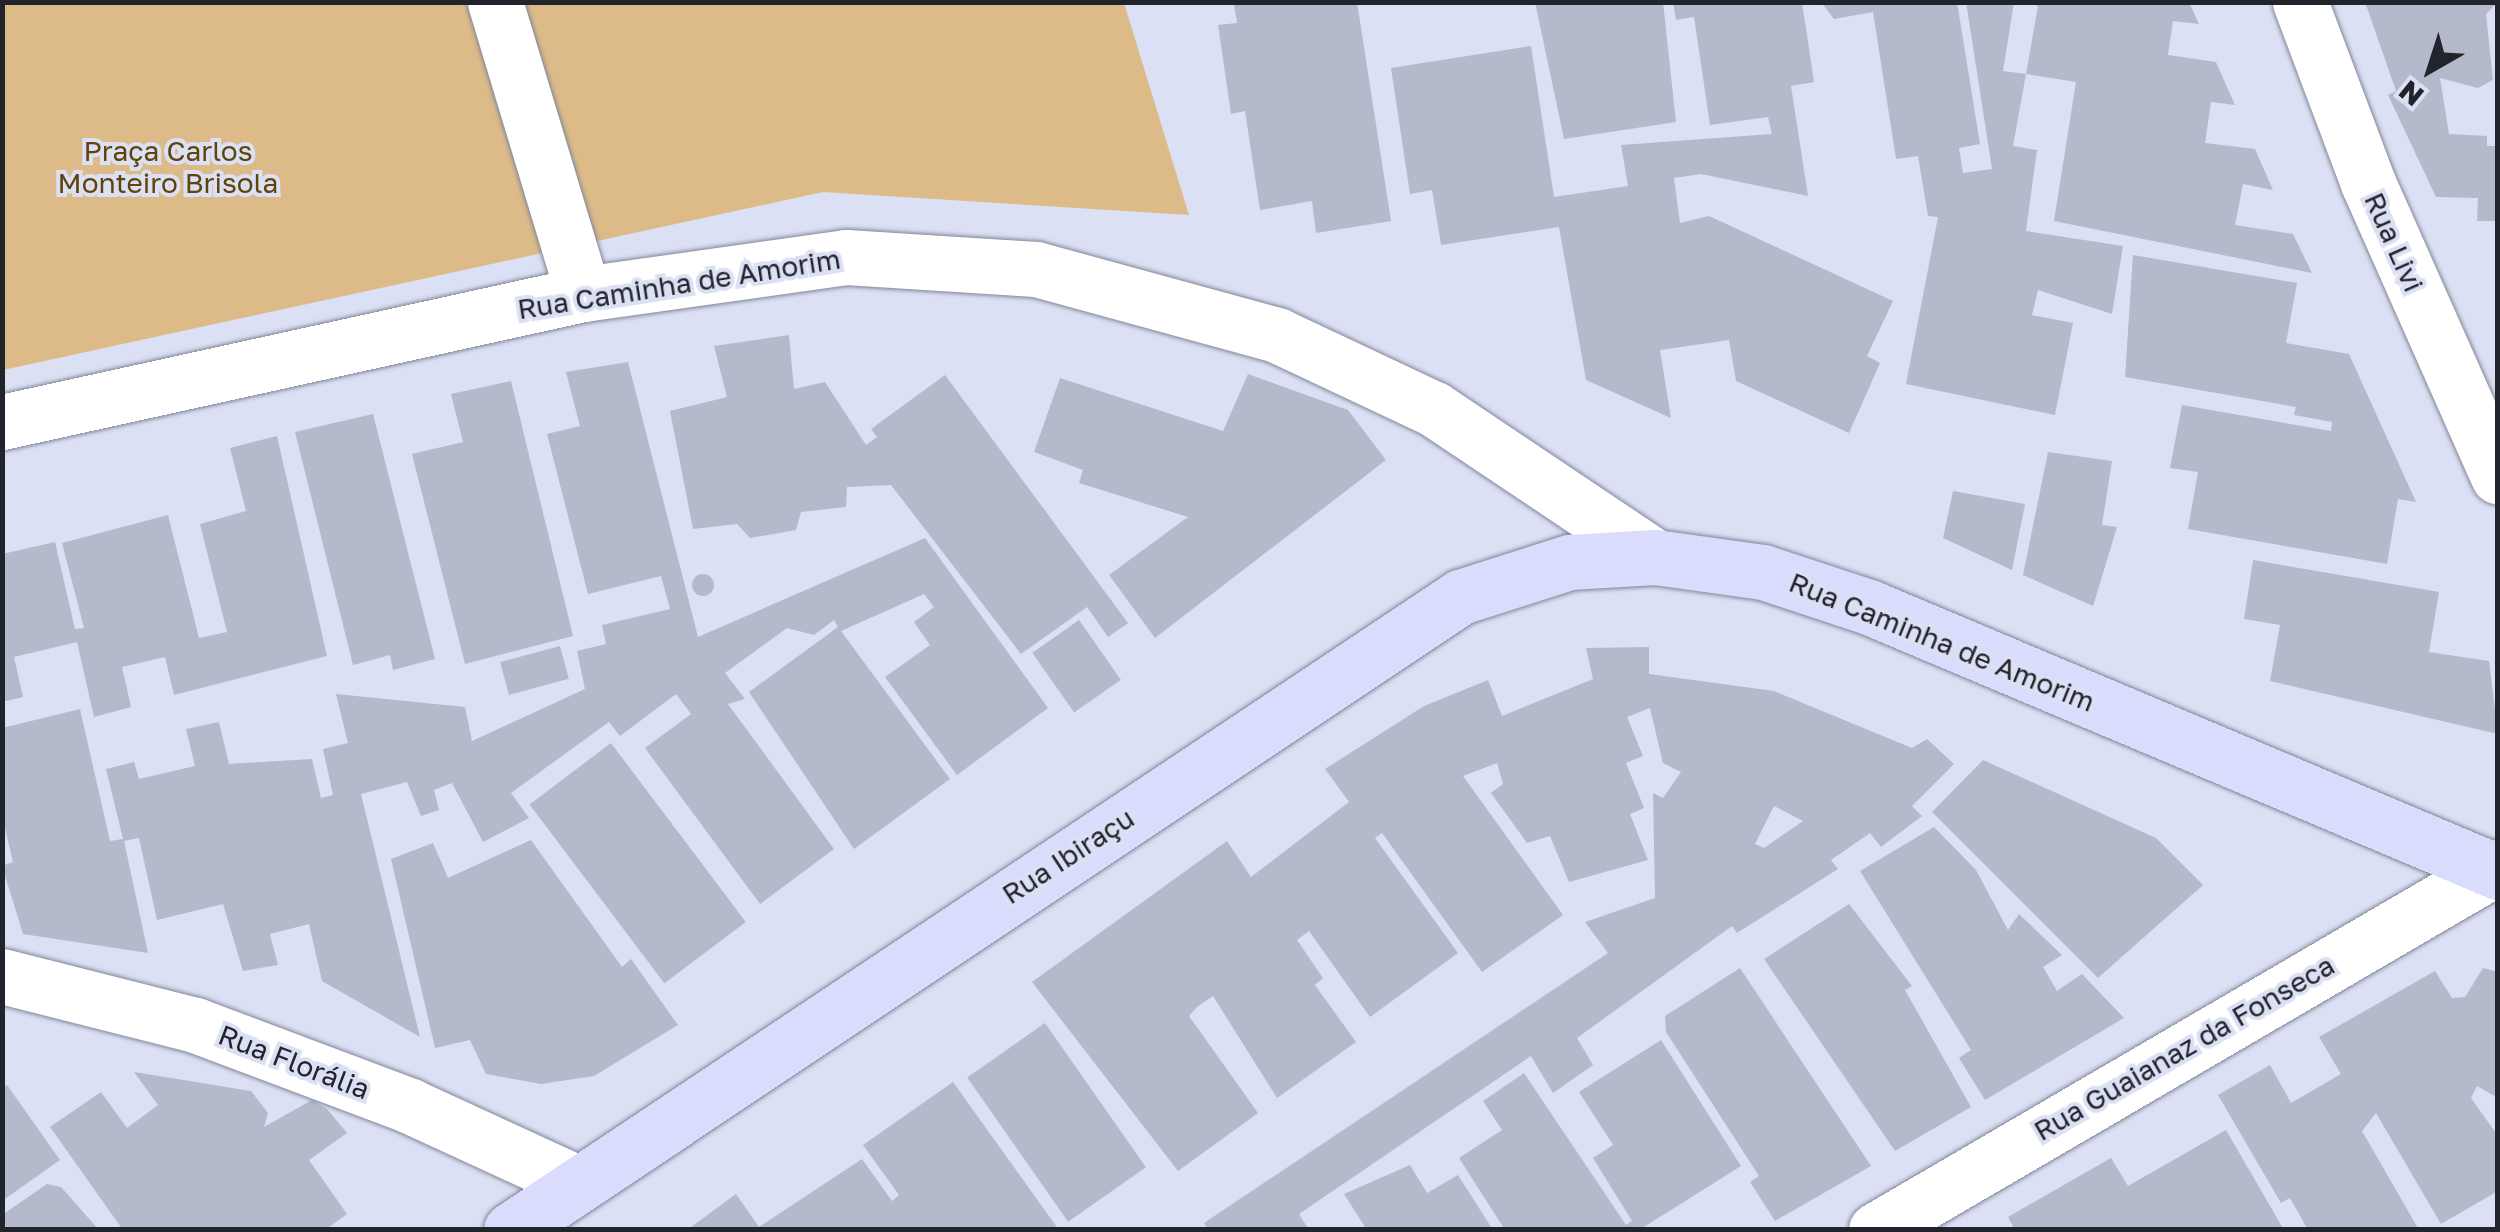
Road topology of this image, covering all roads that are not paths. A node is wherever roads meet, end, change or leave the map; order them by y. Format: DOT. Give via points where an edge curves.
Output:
graph roads {
  1 [pos="496,2"];
  2 [pos="2300,2"];
  3 [pos="583,294"];
  4 [pos="2,422"];
  5 [pos="2498,477"];
  6 [pos="1655,557"];
  7 [pos="2496,870"];
  8 [pos="2,976"];
  9 [pos="574,1182"];
  10 [pos="511,1230"];
  11 [pos="1876,1230"];
  1 -- 3 [label="street"];
  2 -- 5 [label="street, Rua Livi" via="2368,183"];
  3 -- 4 [label="street, Rua Caminha de Amorim"];
  3 -- 6 [label="street, Rua Caminha de Amorim" via="846,257 1036,269 1277,335 1434,409"];
  6 -- 7 [label="street, Rua Caminha de Amorim" via="1764,572 1868,607"];
  6 -- 9 [label="street, Rua Ibiraçu" via="1570,562 1460,597"];
  7 -- 11 [label="street, Rua Guaianaz da Fonseca"];
  8 -- 9 [label="street, Rua Florália" via="195,1025 410,1106"];
  9 -- 10 [label="street, Rua Ibiraçu"];
}
